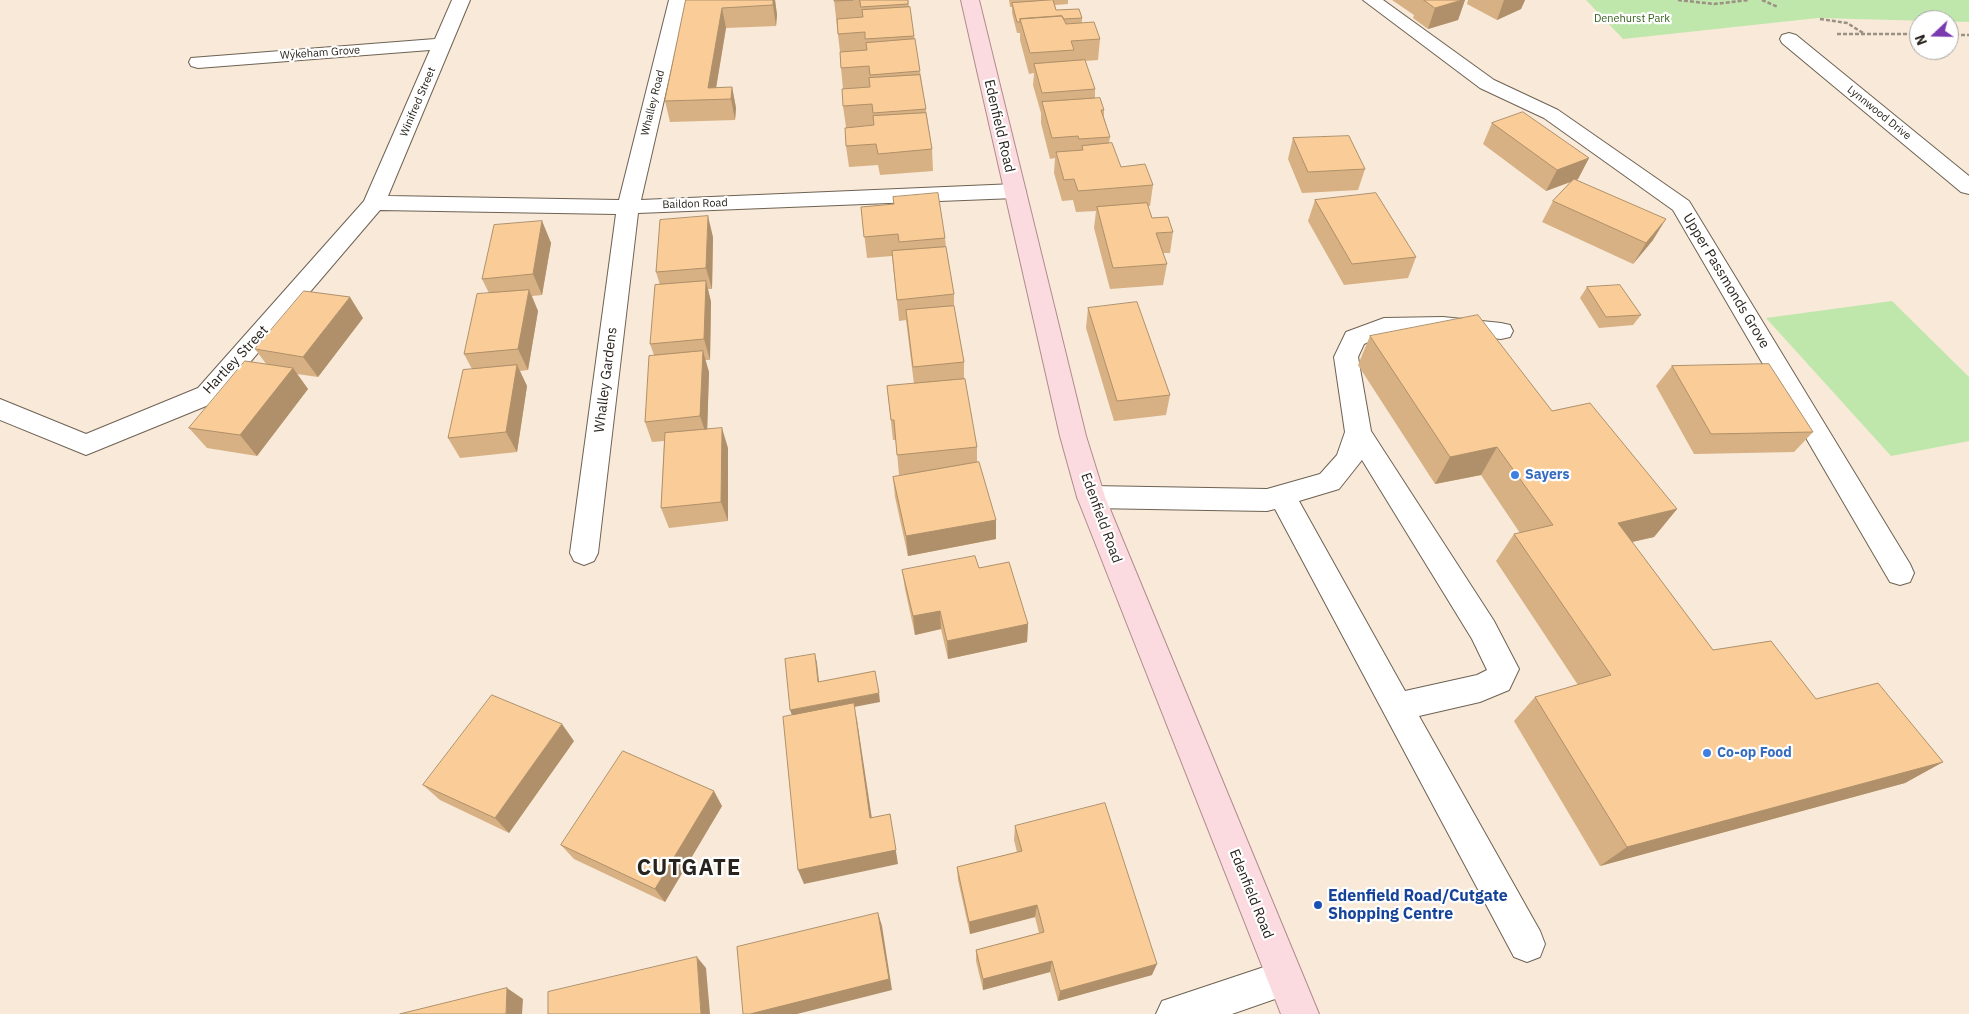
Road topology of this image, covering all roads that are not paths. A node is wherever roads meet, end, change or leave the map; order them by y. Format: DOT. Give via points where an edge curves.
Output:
graph roads {
  1 [pos="461,0"];
  2 [pos="678,0"];
  3 [pos="970,0"];
  4 [pos="1372,0"];
  5 [pos="1789,40"];
  6 [pos="442,44"];
  7 [pos="198,62"];
  8 [pos="1969,187"];
  9 [pos="1015,190"];
  10 [pos="374,204"];
  11 [pos="628,206"];
  12 [pos="1501,331"];
  13 [pos="0,409"];
  14 [pos="1358,432"];
  15 [pos="1282,496"];
  16 [pos="1091,497"];
  17 [pos="584,553"];
  18 [pos="1900,573"];
  19 [pos="1399,707"];
  20 [pos="1527,944"];
  21 [pos="1285,978"];
  22 [pos="1175,1014"];
  23 [pos="1300,1014"];
  1 -- 6 [label="street, Winifred Street"];
  2 -- 11 [label="street, Whalley Road"];
  3 -- 9 [label="main road, Edenfield Road"];
  4 -- 18 [label="street, Upper Passmonds Grove" via="1487,84 1551,114 1681,206"];
  5 -- 8 [label="street, Lynnwood Drive"];
  6 -- 7 [label="street, Wykeham Grove"];
  6 -- 10 [label="street, Winifred Street"];
  9 -- 11 [label="street, Baildon Road"];
  9 -- 16 [label="main road, Edenfield Road" via="1073,436"];
  10 -- 11 [label="street, Baildon Road"];
  10 -- 13 [label="street, Hartley Street" via="207,395 86,445"];
  11 -- 17 [label="street, Whalley Gardens"];
  12 -- 14 [label="street" via="1443,325 1384,326 1355,338 1346,357"];
  14 -- 15 [label="street" via="1349,460 1329,482"];
  14 -- 19 [label="street" via="1483,630 1504,669 1498,680 1480,688"];
  15 -- 16 [label="street" via="1267,500"];
  15 -- 19 [label="street"];
  16 -- 21 [label="main road, Edenfield Road"];
  19 -- 20 [label="street"];
  21 -- 22 [label="street"];
  21 -- 23 [label="main road, Edenfield Road"];
}
